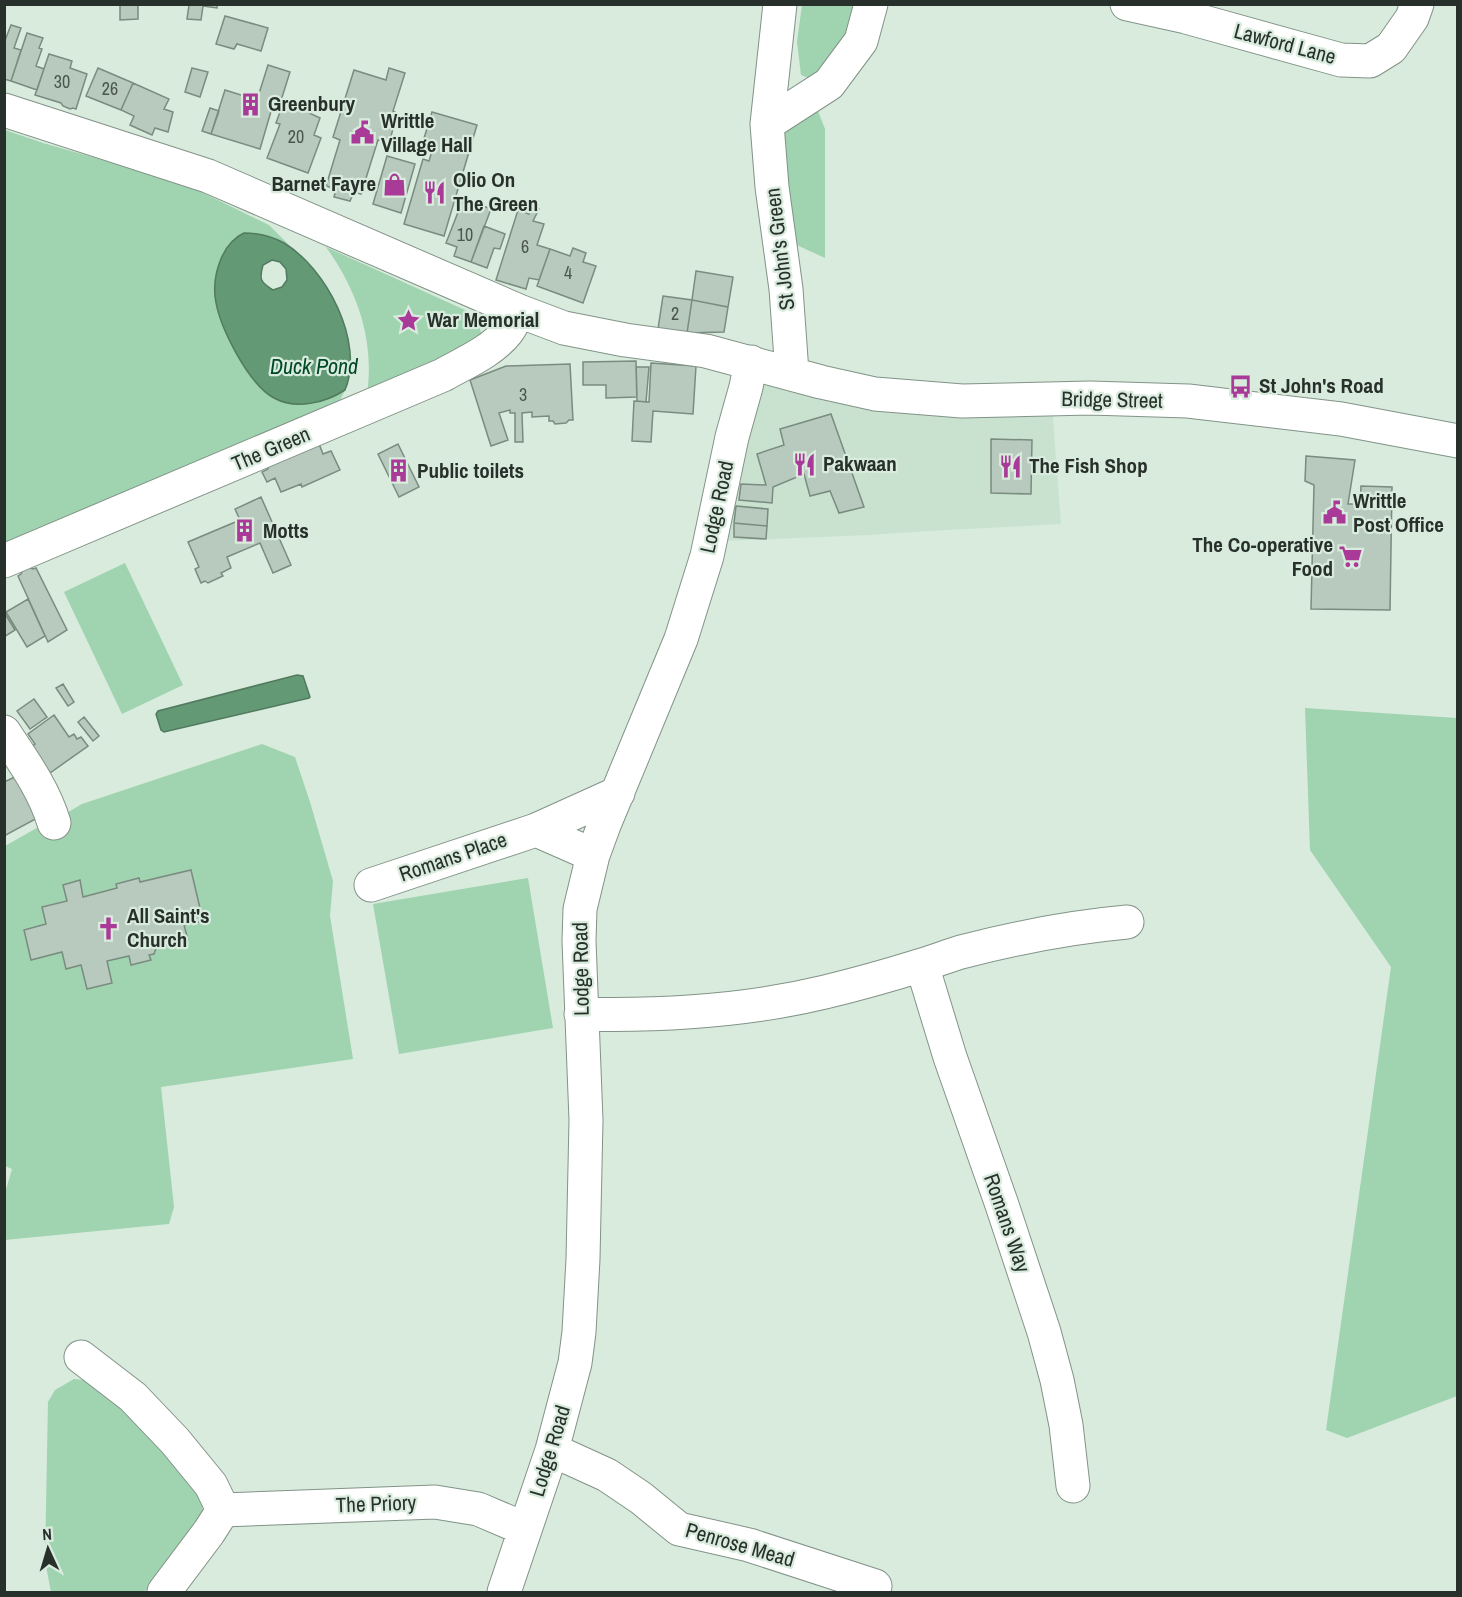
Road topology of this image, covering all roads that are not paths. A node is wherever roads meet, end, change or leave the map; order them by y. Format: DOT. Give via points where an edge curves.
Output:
graph roads {
  1 [pos="780,4"];
  2 [pos="870,4"];
  3 [pos="1127,4"];
  4 [pos="1417,4"];
  5 [pos="4,110"];
  6 [pos="768,124"];
  7 [pos="519,311"];
  8 [pos="770,368"];
  9 [pos="1458,441"];
  10 [pos="4,561"];
  11 [pos="4,732"];
  12 [pos="618,793"];
  13 [pos="54,823"];
  14 [pos="536,830"];
  15 [pos="593,855"];
  16 [pos="371,885"];
  17 [pos="1127,922"];
  18 [pos="922,965"];
  19 [pos="581,1014"];
  20 [pos="81,1357"];
  21 [pos="552,1450"];
  22 [pos="1073,1486"];
  23 [pos="223,1510"];
  24 [pos="525,1529"];
  25 [pos="875,1586"];
  26 [pos="164,1593"];
  27 [pos="504,1593"];
  1 -- 6 [label="street, St John's Green"];
  2 -- 6 [label="street" via="861,41 828,84"];
  3 -- 4 [label="street, Lawford Lane" via="1341,60 1370,61 1391,48"];
  5 -- 7 [label="street" via="208,176"];
  6 -- 8 [label="street, St John's Green" via="786,289"];
  7 -- 8 [label="street" via="564,328 706,351"];
  7 -- 10 [label="street, The Green" via="500,340 443,375"];
  8 -- 9 [label="street, Bridge Street" via="874,394 921,399 1188,401 1341,418"];
  8 -- 12 [label="street, Lodge Road" via="746,387 707,556 681,639"];
  11 -- 13 [label="street" via="39,787"];
  12 -- 14 [label="street, Romans Place"];
  12 -- 15 [label="street, Lodge Road"];
  14 -- 15 [label="street, Romans Place"];
  14 -- 16 [label="street, Romans Place"];
  15 -- 19 [label="street, Lodge Road" via="580,909"];
  17 -- 18 [label="street" via="1055,931"];
  18 -- 19 [label="street" via="772,1003 635,1015"];
  18 -- 22 [label="street, Romans Way" via="1044,1332 1066,1425"];
  19 -- 21 [label="street, Lodge Road" via="586,1120 579,1332 575,1363"];
  20 -- 23 [label="street" via="133,1397 175,1441 211,1485"];
  21 -- 24 [label="street, Lodge Road"];
  21 -- 25 [label="street, Penrose Mead" via="607,1475 679,1529 749,1545"];
  23 -- 24 [label="street, The Priory" via="435,1502 478,1509"];
  23 -- 26 [label="street"];
  24 -- 27 [label="street, Lodge Road"];
}
